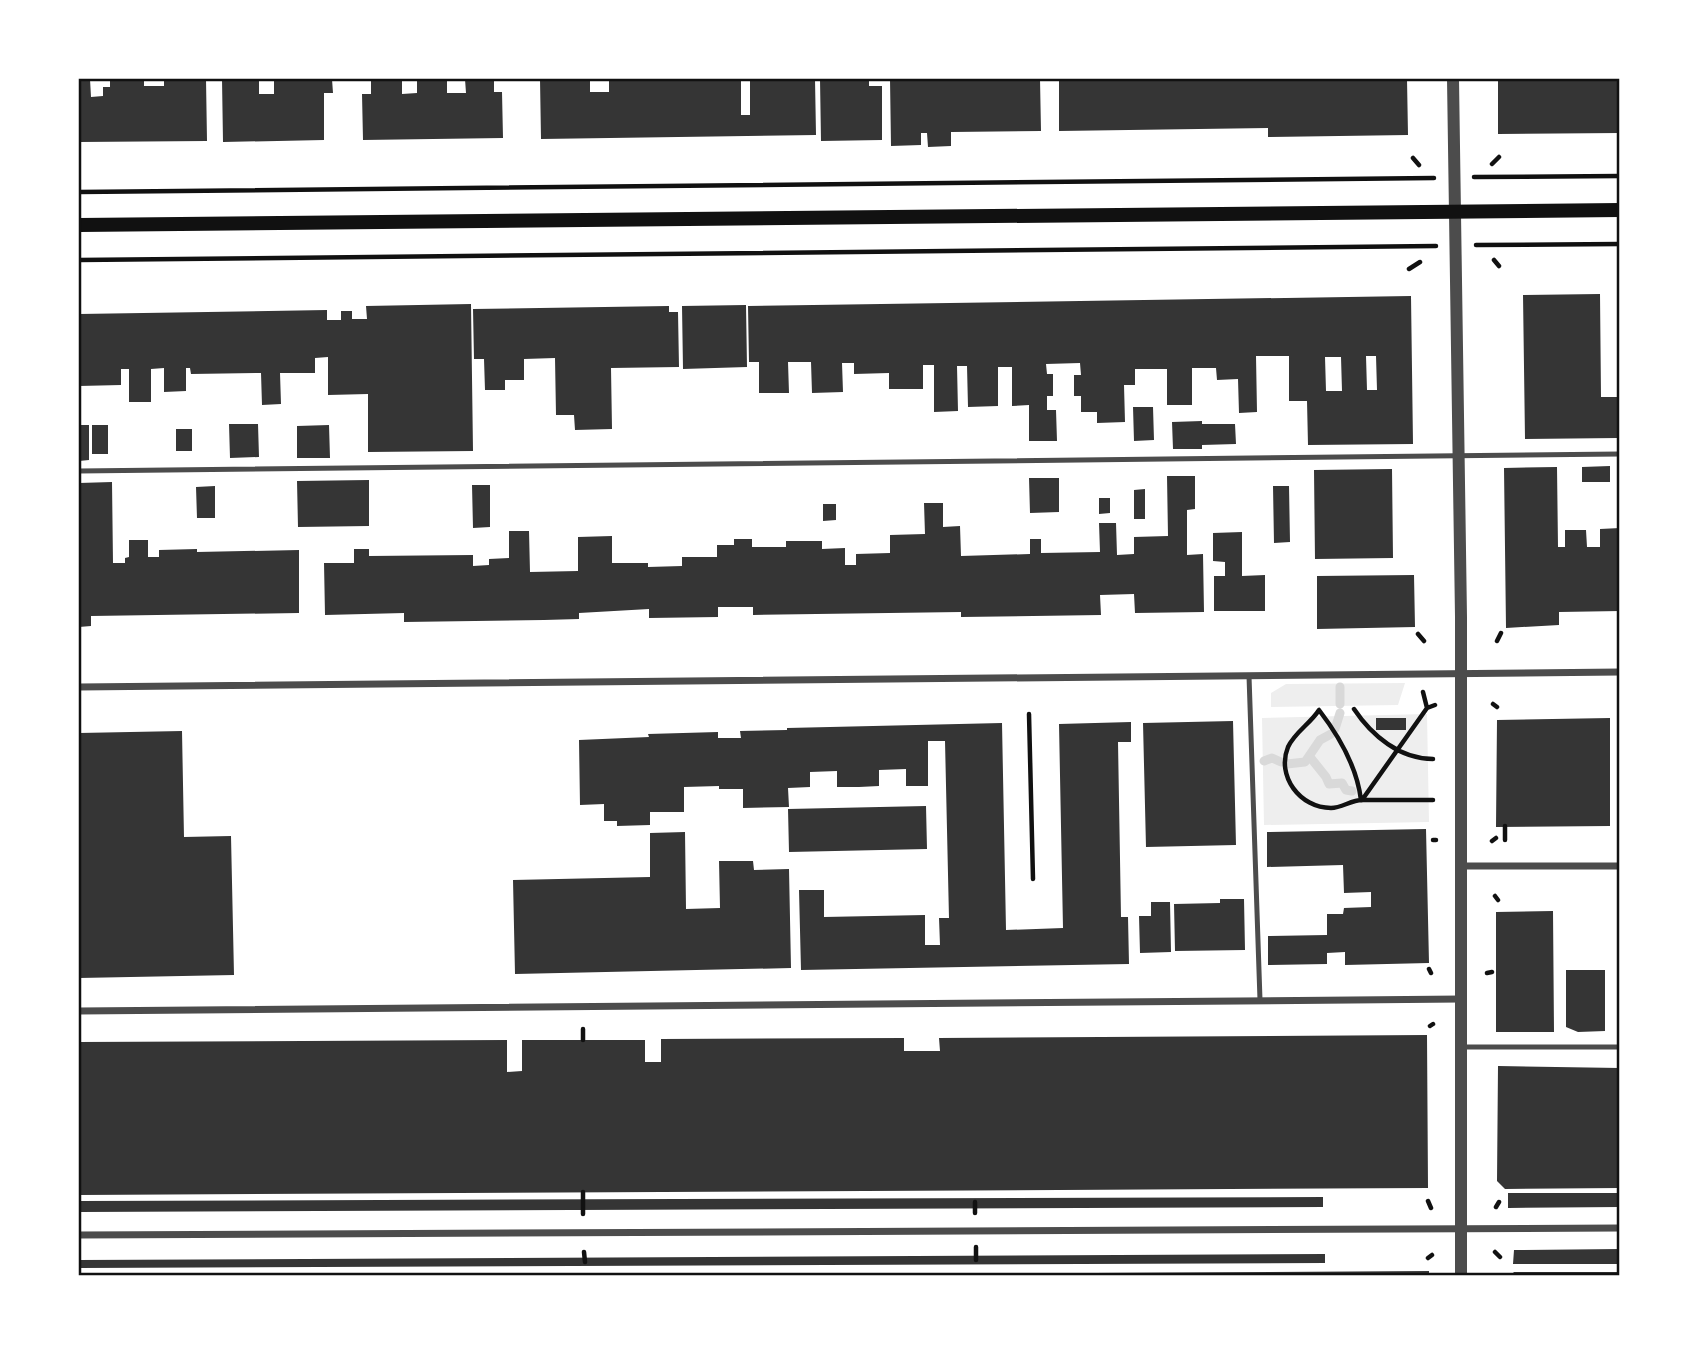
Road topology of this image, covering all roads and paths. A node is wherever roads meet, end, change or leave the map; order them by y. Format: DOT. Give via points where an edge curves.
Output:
graph roads {
  1 [pos="1453,79"];
  2 [pos="1499,157"];
  3 [pos="1413,158"];
  4 [pos="1492,164"];
  5 [pos="1419,165"];
  6 [pos="1620,176"];
  7 [pos="1455,177"];
  8 [pos="79,192"];
  9 [pos="1620,210"];
  10 [pos="1455,212"];
  11 [pos="79,225"];
  12 [pos="1620,244"];
  13 [pos="1456,246"];
  14 [pos="79,260"];
  15 [pos="1494,260"];
  16 [pos="1420,262"];
  17 [pos="1499,267"];
  18 [pos="1409,270"];
  19 [pos="1620,454"];
  20 [pos="1457,455"];
  21 [pos="79,471"];
  22 [pos="1502,633"];
  23 [pos="1418,634"];
  24 [pos="1424,640"];
  25 [pos="1497,641"];
  26 [pos="1620,672"];
  27 [pos="1460,673"];
  28 [pos="1249,676"];
  29 [pos="1422,684"];
  30 [pos="79,687"];
  31 [pos="1435,705"];
  32 [pos="1427,708"];
  33 [pos="1354,709"];
  34 [pos="1029,714"];
  35 [pos="1399,750"];
  36 [pos="1433,759"];
  37 [pos="1361,800"];
  38 [pos="1433,800"];
  39 [pos="1505,826"];
  40 [pos="1505,840"];
  41 [pos="1461,866"];
  42 [pos="1620,866"];
  43 [pos="1033,879"];
  44 [pos="1461,999"];
  45 [pos="1260,1000"];
  46 [pos="79,1011"];
  47 [pos="583,1029"];
  48 [pos="583,1040"];
  49 [pos="1461,1047"];
  50 [pos="1620,1047"];
  51 [pos="583,1192"];
  52 [pos="1428,1200"];
  53 [pos="975,1202"];
  54 [pos="1431,1208"];
  55 [pos="975,1214"];
  56 [pos="583,1215"];
  57 [pos="1620,1228"];
  58 [pos="1460,1230"];
  59 [pos="79,1235"];
  60 [pos="976,1247"];
  61 [pos="584,1252"];
  62 [pos="1495,1252"];
  63 [pos="1500,1258"];
  64 [pos="976,1260"];
  65 [pos="584,1262"];
  66 [pos="1461,1275"];
  1 -- 7 [label="street"];
  2 -- 4 [label="path"];
  3 -- 5 [label="path"];
  6 -- 7 [label="path"];
  7 -- 8 [label="path"];
  7 -- 10 [label="street"];
  9 -- 10 [label="main road"];
  10 -- 11 [label="main road"];
  10 -- 13 [label="street"];
  12 -- 13 [label="path"];
  13 -- 14 [label="path"];
  13 -- 20 [label="street"];
  15 -- 17 [label="path"];
  16 -- 18 [label="path"];
  19 -- 20 [label="lane"];
  20 -- 21 [label="lane"];
  20 -- 27 [label="street"];
  22 -- 25 [label="path"];
  23 -- 24 [label="path"];
  26 -- 27 [label="street"];
  27 -- 28 [label="street"];
  27 -- 41 [label="street"];
  28 -- 30 [label="street"];
  28 -- 45 [label="lane"];
  29 -- 32 [label="path"];
  31 -- 32 [label="path"];
  32 -- 35 [label="path"];
  33 -- 35 [label="path" via="1368,728"];
  34 -- 43 [label="path"];
  35 -- 36 [label="path"];
  35 -- 37 [label="path"];
  37 -- 37 [label="path" via="1321,807 1304,800 1289,783 1286,752 1319,710 1348,757"];
  37 -- 38 [label="path"];
  39 -- 40 [label="path"];
  41 -- 42 [label="street"];
  41 -- 44 [label="street"];
  44 -- 45 [label="street"];
  44 -- 49 [label="street"];
  45 -- 46 [label="street"];
  47 -- 48 [label="path"];
  49 -- 50 [label="lane"];
  49 -- 58 [label="street"];
  51 -- 56 [label="path"];
  52 -- 54 [label="path"];
  53 -- 55 [label="path"];
  57 -- 58 [label="street"];
  58 -- 59 [label="street"];
  58 -- 66 [label="street"];
  60 -- 64 [label="path"];
  61 -- 65 [label="path"];
  62 -- 63 [label="path"];
}
